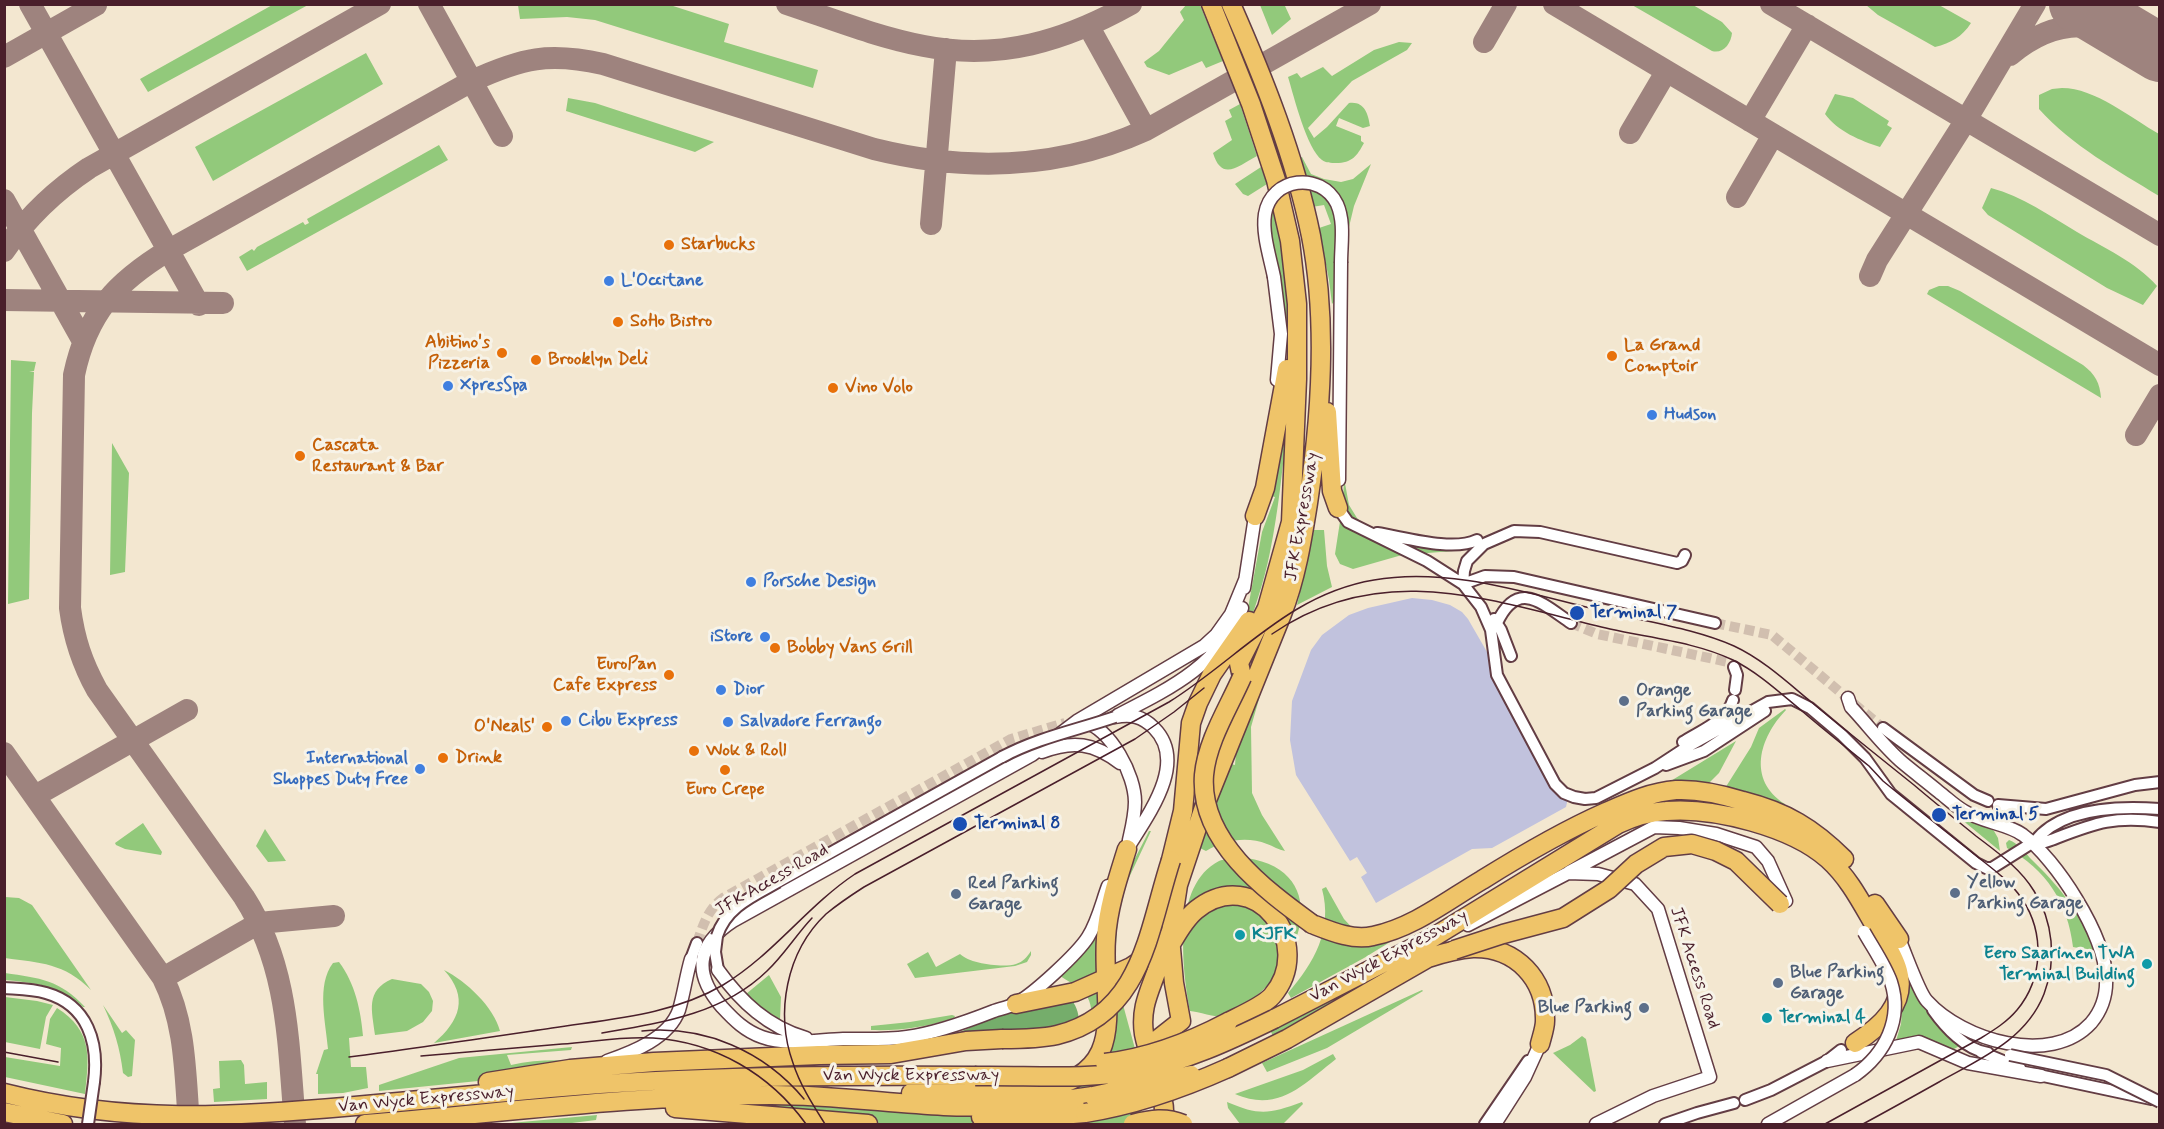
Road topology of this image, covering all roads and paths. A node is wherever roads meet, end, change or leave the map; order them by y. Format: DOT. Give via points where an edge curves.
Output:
graph roads {
  1 [pos="1211,4"];
  2 [pos="1231,4"];
  3 [pos="1297,304"];
  4 [pos="1320,348"];
  5 [pos="1297,379"];
  6 [pos="1338,508"];
  7 [pos="1255,516"];
  8 [pos="1364,530"];
  9 [pos="1477,540"];
  10 [pos="1684,555"];
  11 [pos="1245,580"];
  12 [pos="1463,584"];
  13 [pos="1480,607"];
  14 [pos="1497,623"];
  15 [pos="1571,623"];
  16 [pos="1715,623"];
  17 [pos="1511,656"];
  18 [pos="1734,667"];
  19 [pos="1848,698"];
  20 [pos="1115,717"];
  21 [pos="1075,724"];
  22 [pos="1883,728"];
  23 [pos="1032,755"];
  24 [pos="1123,765"];
  25 [pos="1654,768"];
  26 [pos="2160,782"];
  27 [pos="2160,809"];
  28 [pos="2160,822"];
  29 [pos="1755,824"];
  30 [pos="2033,842"];
  31 [pos="1127,849"];
  32 [pos="1568,873"];
  33 [pos="1783,903"];
  34 [pos="1864,932"];
  35 [pos="1168,937"];
  36 [pos="1899,939"];
  37 [pos="697,942"];
  38 [pos="1454,950"];
  39 [pos="692,959"];
  40 [pos="718,970"];
  41 [pos="4,988"];
  42 [pos="1925,1000"];
  43 [pos="1016,1004"];
  44 [pos="1280,1015"];
  45 [pos="733,1019"];
  46 [pos="816,1040"];
  47 [pos="1540,1044"];
  48 [pos="1148,1047"];
  49 [pos="1848,1047"];
  50 [pos="1982,1052"];
  51 [pos="1827,1061"];
  52 [pos="588,1067"];
  53 [pos="1228,1068"];
  54 [pos="1034,1075"];
  55 [pos="2041,1076"];
  56 [pos="4,1084"];
  57 [pos="4,1093"];
  58 [pos="771,1095"];
  59 [pos="2160,1101"];
  60 [pos="613,1102"];
  61 [pos="909,1103"];
  62 [pos="63,1106"];
  63 [pos="332,1108"];
  64 [pos="4,1112"];
  65 [pos="4,1124"];
  66 [pos="9,1125"];
  67 [pos="63,1125"];
  68 [pos="88,1125"];
  69 [pos="365,1125"];
  70 [pos="868,1125"];
  71 [pos="1133,1125"];
  72 [pos="1164,1125"];
  73 [pos="1183,1125"];
  74 [pos="1485,1125"];
  75 [pos="1495,1125"];
  76 [pos="1596,1125"];
  77 [pos="1665,1125"];
  78 [pos="1768,1125"];
  1 -- 3 [label="highway, JFK Expressway" via="1251,104 1278,187 1290,241"];
  2 -- 4 [label="highway, JFK Expressway" via="1284,141 1308,223 1317,285"];
  3 -- 5 [label="highway, JFK Expressway"];
  3 -- 7 [label="highway" via="1276,437"];
  4 -- 6 [label="highway" via="1332,491"];
  4 -- 35 [label="highway, JFK Expressway" via="1314,458 1294,581 1203,810 1178,885"];
  5 -- 36 [label="highway, JFK Expressway, bridge" via="1291,522 1281,582 1269,618 1240,670 1204,773 1204,793 1215,828 1236,859 1277,898 1312,924 1341,935 1371,937 1429,913 1568,830 1647,796 1675,790 1707,791 1764,806 1820,836 1851,867"];
  5 -- 52 [label="highway, bridge" via="1284,486 1264,586 1253,616 1198,703 1191,723 1183,811 1171,860 1142,959 1116,1001 1096,1017 1064,1033 1035,1038 966,1041 891,1054 703,1059"];
  6 -- 7 [label="street, bridge" via="1341,220 1335,201 1321,187 1296,182 1278,190 1266,212 1265,234 1281,325 1280,353 1257,481"];
  6 -- 8 [label="street" via="1348,522"];
  7 -- 11 [label="street"];
  8 -- 9 [label="street" via="1450,545 1467,545"];
  8 -- 12 [label="street"];
  10 -- 12 [label="street" via="1677,563 1514,531 1484,544 1467,561"];
  11 -- 20 [label="street" via="1243,604 1227,639 1203,665"];
  11 -- 21 [label="street" via="1231,614 1204,646"];
  12 -- 13 [label="street"];
  12 -- 16 [label="street" via="1485,576 1514,578"];
  13 -- 14 [label="street"];
  13 -- 25 [label="street" via="1491,630 1497,675 1555,784 1564,793 1596,798"];
  14 -- 15 [label="street" via="1505,609 1526,597"];
  14 -- 17 [label="street"];
  18 -- 25 [label="street" via="1734,695 1727,713 1668,753"];
  19 -- 30 [label="street" via="1902,762 1964,811"];
  20 -- 21 [label="street, bridge"];
  20 -- 31 [label="street" via="1138,717 1156,730 1165,745 1168,769"];
  21 -- 23 [label="street"];
  21 -- 24 [label="street" via="1091,724 1103,732"];
  21 -- 40 [label="street, bridge" via="1017,749 739,904 718,930"];
  22 -- 26 [label="street" via="1974,795 1993,803 2046,809"];
  23 -- 24 [label="street" via="1063,745 1087,745"];
  23 -- 45 [label="street, JFK Access Road" via="720,930 705,951 703,972 708,988"];
  24 -- 31 [label="street" via="1135,800"];
  25 -- 30 [label="street" via="1768,702 1792,699 1810,708 1842,735 1891,794 1979,865 1992,868"];
  27 -- 30 [label="street" via="2116,807 2090,812 2048,828"];
  28 -- 30 [label="street" via="2105,821 2045,842"];
  29 -- 34 [label="highway" via="1792,842 1824,866 1845,892"];
  29 -- 44 [label="highway, Van Wyck Expressway" via="1709,813 1667,811 1636,817 1609,829 1432,938"];
  29 -- 49 [label="highway" via="1801,841 1840,871 1893,957 1899,991 1895,1005 1877,1028"];
  30 -- 42 [label="street" via="2069,888 2101,947 2106,984 2097,1015 2068,1040 2047,1046 2025,1046 2002,1043 1969,1030"];
  31 -- 43 [label="street" via="1110,879 1088,937 1061,967"];
  31 -- 58 [label="highway" via="1106,928 1107,1033 1099,1055 1081,1074 1061,1084 1030,1091"];
  32 -- 33 [label="street" via="1654,827 1679,828 1716,834 1756,847 1768,861"];
  32 -- 44 [label="street, JFK Access Road" via="1315,1004"];
  32 -- 76 [label="street, JFK Access Road" via="1598,874 1635,884 1658,909 1710,1077 1653,1096"];
  33 -- 38 [label="highway, bridge" via="1736,861 1716,851 1692,844 1664,847 1563,918"];
  34 -- 78 [label="street, bridge" via="1892,988 1894,1018 1887,1039 1863,1069"];
  35 -- 43 [label="highway" via="1131,967 1076,992"];
  35 -- 48 [label="highway" via="1144,1011"];
  35 -- 48 [label="highway, JFK Expressway" via="1180,1021"];
  35 -- 54 [label="highway, bridge" via="1208,902 1237,895 1259,902 1276,917 1286,941 1285,969 1271,997 1215,1029 1159,1051"];
  36 -- 42 [label="street"];
  37 -- 39 [label="street"];
  38 -- 47 [label="highway" via="1499,952 1521,963 1537,981 1544,1002"];
  38 -- 53 [label="highway, Van Wyck Expressway" via="1428,958 1287,1039"];
  39 -- 45 [label="street" via="702,992"];
  39 -- 52 [label="street" via="678,1012 667,1028 639,1047"];
  40 -- 46 [label="street" via="742,1000 764,1019"];
  41 -- 68 [label="street, bridge" via="48,993 71,1006 85,1022 94,1041 96,1059"];
  42 -- 50 [label="street" via="1943,1025"];
  43 -- 46 [label="street, JFK Access Road" via="912,1036"];
  44 -- 54 [label="highway, Van Wyck Expressway, bridge" via="1203,1052 1149,1068 1106,1074"];
  45 -- 46 [label="street, JFK Access Road" via="767,1039"];
  47 -- 74 [label="street"];
  47 -- 75 [label="street"];
  48 -- 72 [label="highway" via="1163,1095"];
  49 -- 51 [label="street"];
  50 -- 55 [label="street"];
  50 -- 59 [label="street, bridge" via="2106,1075"];
  51 -- 55 [label="street" via="1919,1042 1961,1061"];
  51 -- 77 [label="street" via="1771,1090"];
  52 -- 63 [label="highway" via="346,1098"];
  53 -- 61 [label="highway, Van Wyck Expressway, bridge" via="1051,1102 988,1106"];
  53 -- 61 [label="highway, bridge" via="1172,1092 1085,1113 1024,1118 957,1116"];
  54 -- 63 [label="highway, Van Wyck Expressway, bridge" via="674,1080"];
  55 -- 59 [label="street"];
  56 -- 62 [label="highway" via="43,1093"];
  57 -- 62 [label="highway, Van Wyck Expressway"];
  58 -- 60 [label="highway, Van Wyck Expressway"];
  58 -- 61 [label="highway, Van Wyck Expressway"];
  60 -- 69 [label="highway, Van Wyck Expressway"];
  60 -- 70 [label="highway"];
  62 -- 63 [label="highway, Van Wyck Expressway" via="190,1117"];
  64 -- 67 [label="highway"];
  65 -- 66 [label="highway"];
  71 -- 73 [label="highway, bridge" via="1162,1119"];
}
